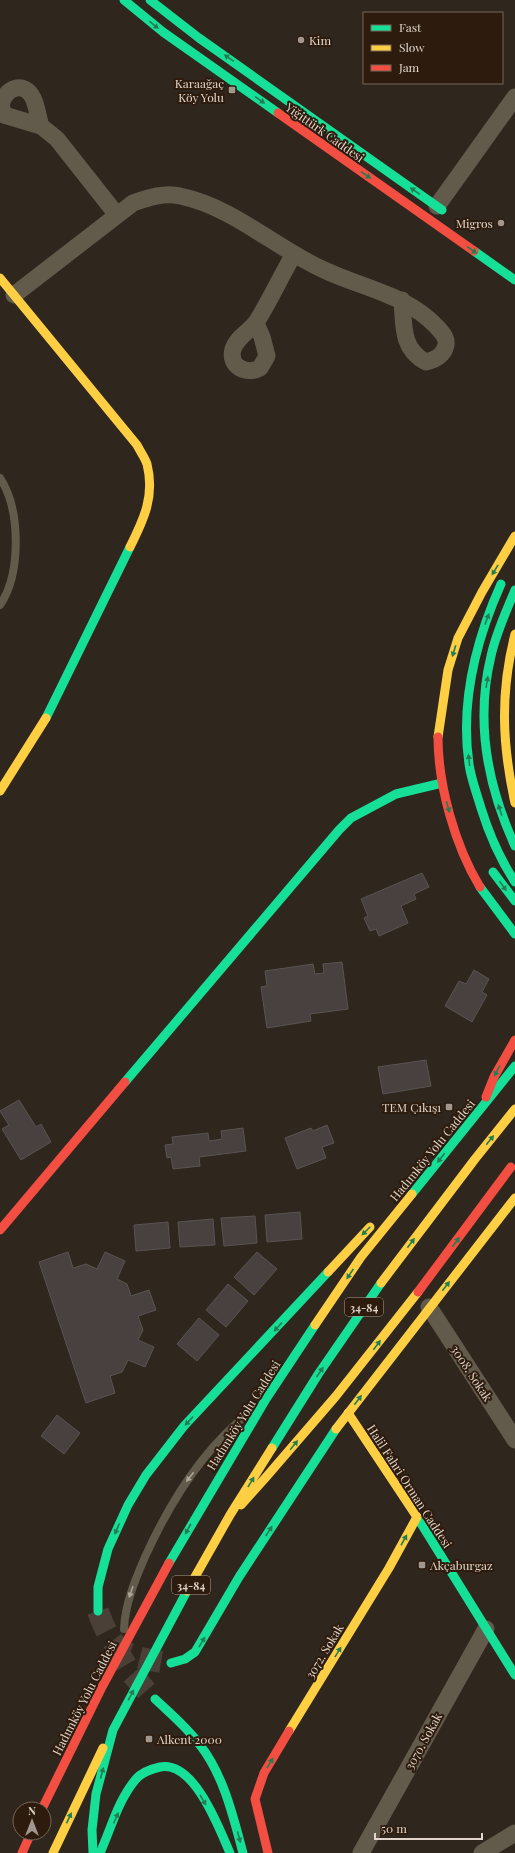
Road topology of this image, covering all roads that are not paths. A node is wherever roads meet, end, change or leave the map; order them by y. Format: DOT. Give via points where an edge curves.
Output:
graph roads {
  1 [pos="124,0"];
  2 [pos="150,0"];
  3 [pos="515,97"];
  4 [pos="40,126"];
  5 [pos="443,210"];
  6 [pos="117,215"];
  7 [pos="294,254"];
  8 [pos="1,280"];
  9 [pos="515,280"];
  10 [pos="14,295"];
  11 [pos="402,300"];
  12 [pos="256,323"];
  13 [pos="0,478"];
  14 [pos="515,536"];
  15 [pos="504,578"];
  16 [pos="515,590"];
  17 [pos="0,605"];
  18 [pos="470,616"];
  19 [pos="515,634"];
  20 [pos="468,637"];
  21 [pos="464,664"];
  22 [pos="462,676"];
  23 [pos="442,783"];
  24 [pos="0,791"];
  25 [pos="515,803"];
  26 [pos="515,846"];
  27 [pos="490,867"];
  28 [pos="515,882"];
  29 [pos="515,901"];
  30 [pos="515,934"];
  31 [pos="515,1040"];
  32 [pos="515,1066"];
  33 [pos="483,1105"];
  34 [pos="515,1109"];
  35 [pos="512,1167"];
  36 [pos="417,1188"];
  37 [pos="513,1206"];
  38 [pos="386,1211"];
  39 [pos="376,1221"];
  40 [pos="0,1230"];
  41 [pos="430,1306"];
  42 [pos="266,1399"];
  43 [pos="348,1413"];
  44 [pos="515,1440"];
  45 [pos="230,1515"];
  46 [pos="417,1517"];
  47 [pos="98,1611"];
  48 [pos="486,1629"];
  49 [pos="124,1646"];
  50 [pos="171,1664"];
  51 [pos="515,1675"];
  52 [pos="155,1699"];
  53 [pos="113,1730"];
  54 [pos="46,1801"];
  55 [pos="515,1833"];
  56 [pos="27,1841"];
  57 [pos="22,1853"];
  58 [pos="53,1853"];
  59 [pos="93,1853"];
  60 [pos="100,1853"];
  61 [pos="230,1853"];
  62 [pos="243,1853"];
  63 [pos="268,1853"];
  64 [pos="361,1853"];
  65 [pos="482,1853"];
  1 -- 9 [label="main road, Yiğittürk Caddesi, one-way" via="163,32"];
  5 -- 2 [label="main road, Yiğittürk Caddesi, one-way" via="199,38"];
  3 -- 5 [label="street"];
  4 -- 6 [label="street" via="57,139"];
  6 -- 7 [label="street" via="139,201 178,195 208,204"];
  6 -- 10 [label="street"];
  7 -- 11 [label="street" via="322,270"];
  7 -- 12 [label="street"];
  8 -- 10 [label="main road"];
  10 -- 24 [label="main road" via="137,445 147,463 150,486 146,515 53,705"];
  13 -- 17 [label="lane" via="7,491 15,524 16,552 15,570"];
  14 -- 18 [label="main road, one-way"];
  28 -- 15 [label="main road, one-way" via="502,864 490,837 470,764 468,746 471,682 476,656 492,603"];
  26 -- 16 [label="main road, one-way" via="499,810 484,750 486,692 491,657"];
  18 -- 20 [label="main road"];
  18 -- 23 [label="main road, one-way" via="458,638 448,670 440,711 438,757"];
  19 -- 25 [label="main road" via="506,668 503,728"];
  21 -- 22 [label="main road"];
  23 -- 30 [label="main road, one-way" via="446,803 465,858 479,886"];
  23 -- 40 [label="main road" via="396,794 351,818 339,830"];
  27 -- 29 [label="main road, one-way"];
  31 -- 33 [label="main road, one-way" via="494,1077"];
  32 -- 33 [label="main road, Hadımköy Yolu Caddesi / 34-84"];
  33 -- 36 [label="main road, Hadımköy Yolu Caddesi / 34-84, one-way"];
  45 -- 34 [label="main road, 34-84, one-way" via="319,1373 377,1289 474,1159"];
  45 -- 35 [label="main road, one-way" via="265,1481 351,1379"];
  36 -- 38 [label="main road"];
  36 -- 42 [label="main road, Hadımköy Yolu Caddesi / 34-84, one-way" via="361,1258"];
  41 -- 37 [label="main road, one-way"];
  39 -- 47 [label="main road, one-way" via="184,1426 146,1475 128,1505 108,1549 98,1587"];
  43 -- 41 [label="main road, one-way"];
  41 -- 44 [label="street, 3008. Sokak"];
  42 -- 49 [label="main road, Hadımköy Yolu Caddesi / 34-84, one-way" via="195,1516"];
  42 -- 49 [label="lane, one-way" via="234,1424 177,1495 159,1527 130,1595 124,1621"];
  43 -- 46 [label="main road, Halil Fahri Orman Caddesi"];
  50 -- 43 [label="main road, one-way" via="196,1652 238,1577"];
  53 -- 45 [label="main road, 34-84, one-way"];
  46 -- 48 [label="main road, Halil Fahri Orman Caddesi"];
  63 -- 46 [label="main road, 3072. Sokak, one-way" via="255,1799 264,1774"];
  48 -- 51 [label="main road, Halil Fahri Orman Caddesi"];
  48 -- 64 [label="street, 3070. Sokak"];
  49 -- 54 [label="main road, Hadımköy Yolu Caddesi / 34-84"];
  52 -- 62 [label="main road, one-way" via="192,1733 219,1775"];
  58 -- 53 [label="main road, 34-84, one-way"];
  59 -- 53 [label="main road, one-way" via="92,1830 96,1794"];
  55 -- 65 [label="street"];
  56 -- 57 [label="main road"];
  60 -- 61 [label="main road, one-way" via="135,1781 153,1767 170,1766 181,1771 192,1781"];
}
